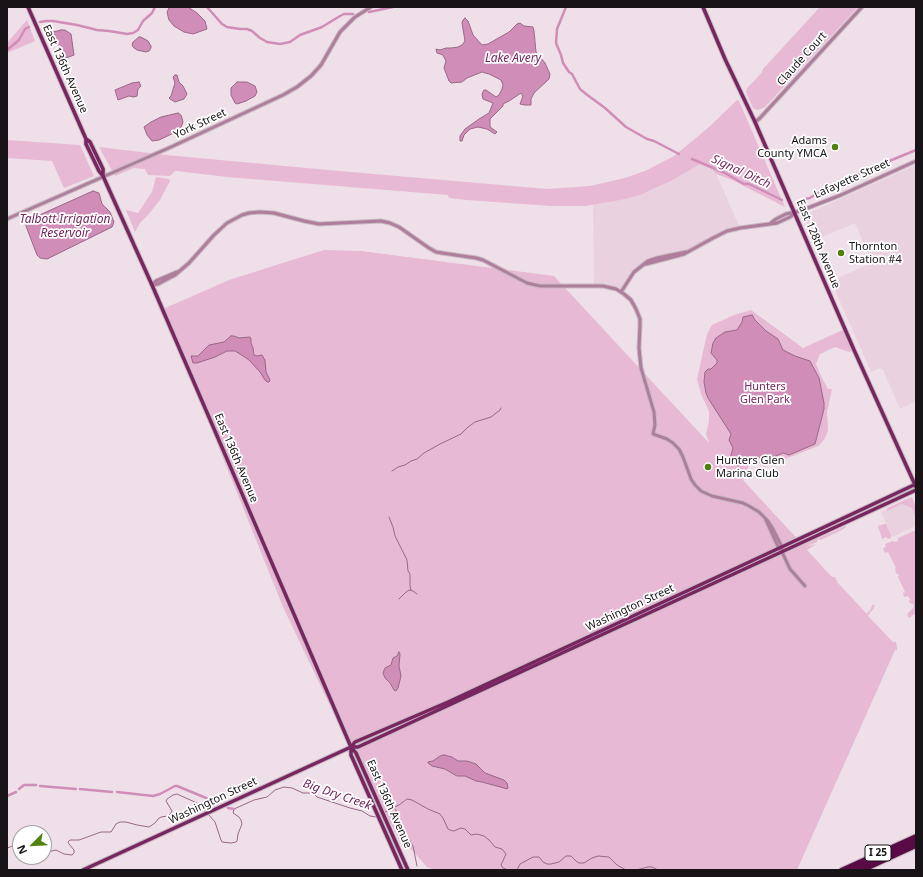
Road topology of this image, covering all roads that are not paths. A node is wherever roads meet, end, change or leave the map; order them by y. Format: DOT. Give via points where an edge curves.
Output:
graph roads {
  1 [pos="28,7"];
  2 [pos="371,7"];
  3 [pos="703,7"];
  4 [pos="862,7"];
  5 [pos="755,122"];
  6 [pos="916,161"];
  7 [pos="104,176"];
  8 [pos="795,213"];
  9 [pos="7,219"];
  10 [pos="152,285"];
  11 [pos="621,292"];
  12 [pos="916,487"];
  13 [pos="853,517"];
  14 [pos="780,548"];
  15 [pos="782,552"];
  16 [pos="806,586"];
  17 [pos="351,747"];
  18 [pos="916,836"];
  19 [pos="916,840"];
  20 [pos="916,843"];
  21 [pos="916,846"];
  22 [pos="83,870"];
  23 [pos="402,870"];
  24 [pos="408,870"];
  25 [pos="841,870"];
  26 [pos="850,870"];
  27 [pos="857,870"];
  28 [pos="864,870"];
  1 -- 7 [label="main road, East 136th Avenue"];
  2 -- 7 [label="street, York Street" via="355,17 340,32 321,65 297,87"];
  3 -- 5 [label="main road, East 128th Avenue"];
  4 -- 5 [label="street, Claude Court"];
  5 -- 8 [label="main road, East 128th Avenue"];
  6 -- 8 [label="street, Lafayette Street"];
  7 -- 9 [label="street, York Street"];
  7 -- 10 [label="main road, East 136th Avenue"];
  8 -- 11 [label="street, Lafayette Street" via="786,214 770,223 727,231 684,254 646,264 634,272"];
  8 -- 12 [label="main road, East 128th Avenue"];
  10 -- 11 [label="street" via="175,275 227,223 242,215 260,212 319,224 381,221 399,227 436,252 483,260 528,283 540,286 604,286"];
  10 -- 17 [label="main road, East 136th Avenue"];
  11 -- 14 [label="street" via="633,303 640,319 641,368 654,412 653,434 667,439 679,449 691,479 704,493 755,509 772,525"];
  12 -- 13 [label="main road, Washington Street" via="884,499"];
  13 -- 14 [label="main road, Washington Street"];
  13 -- 15 [label="main road, Washington Street"];
  14 -- 15 [label="street"];
  14 -- 17 [label="main road, Washington Street" via="356,742"];
  15 -- 16 [label="street" via="791,571"];
  15 -- 17 [label="main road, Washington Street" via="364,745"];
  17 -- 22 [label="main road, Washington Street"];
  17 -- 23 [label="main road, East 136th Avenue" via="351,755"];
  17 -- 24 [label="main road, East 136th Avenue" via="356,752"];
  18 -- 25 [label="highway, I 25"];
  19 -- 26 [label="highway"];
  20 -- 27 [label="highway"];
  21 -- 28 [label="highway, I 25"];
}
